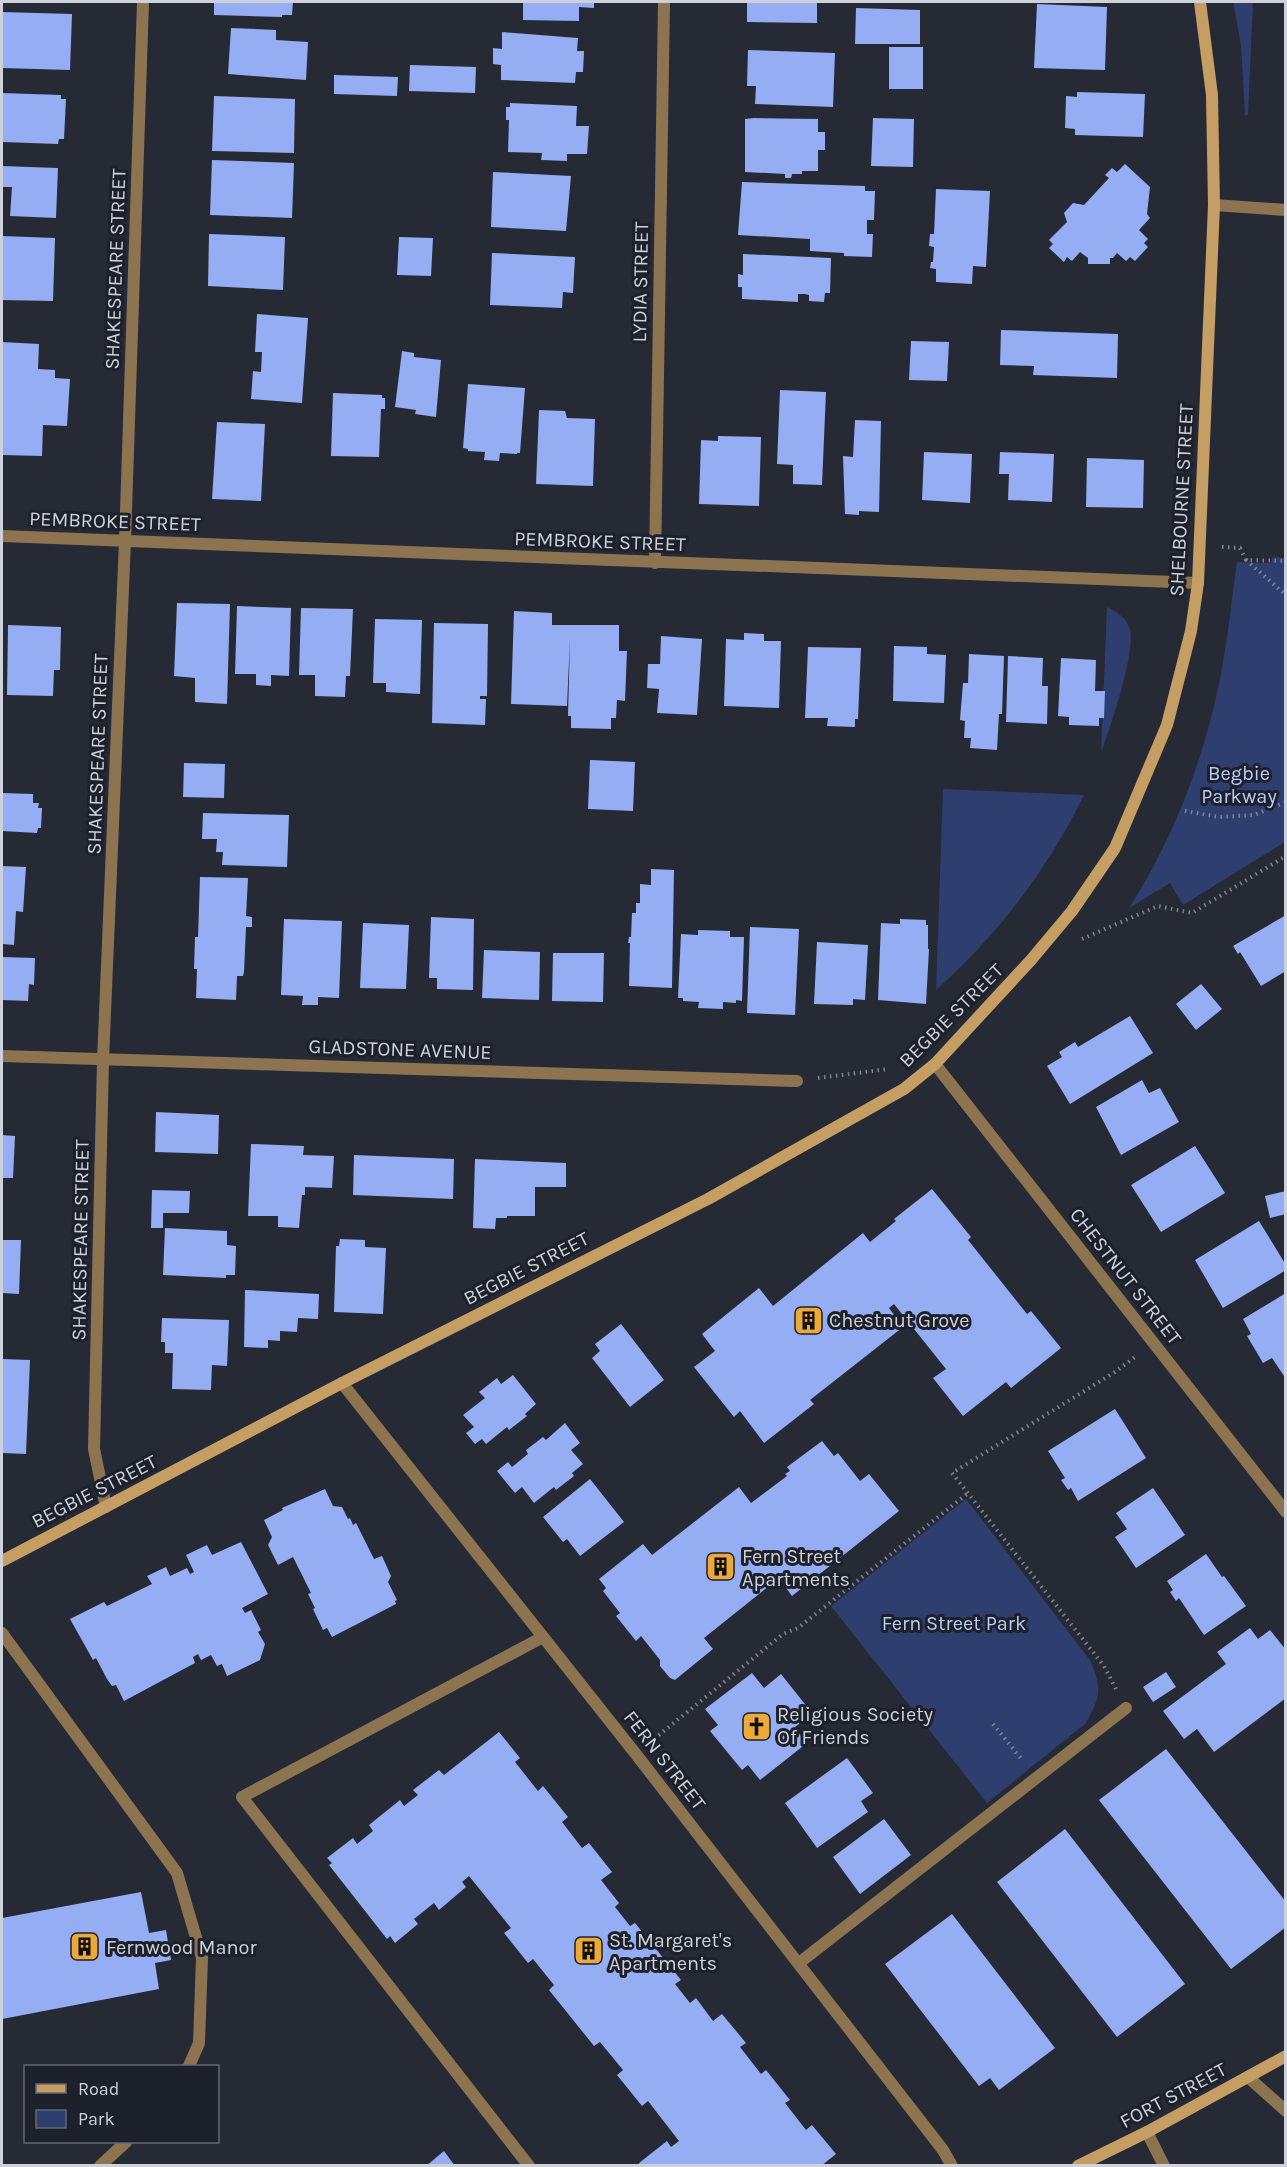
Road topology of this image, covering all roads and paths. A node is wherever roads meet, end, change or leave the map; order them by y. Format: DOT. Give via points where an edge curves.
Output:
graph roads {
  1 [pos="143,2"];
  2 [pos="664,2"];
  3 [pos="1200,2"];
  4 [pos="1214,205"];
  5 [pos="1286,210"];
  6 [pos="2,536"];
  7 [pos="125,541"];
  8 [pos="1200,547"];
  9 [pos="1246,560"];
  10 [pos="1286,561"];
  11 [pos="655,562"];
  12 [pos="1198,583"];
  13 [pos="1286,594"];
  14 [pos="1286,802"];
  15 [pos="1185,811"];
  16 [pos="1286,856"];
  17 [pos="1074,942"];
  18 [pos="1031,960"];
  19 [pos="2,1056"];
  20 [pos="103,1060"];
  21 [pos="935,1064"];
  22 [pos="889,1069"];
  23 [pos="797,1081"];
  24 [pos="1155,1343"];
  25 [pos="342,1383"];
  26 [pos="967,1494"];
  27 [pos="106,1508"];
  28 [pos="1286,1512"];
  29 [pos="2,1561"];
  30 [pos="2,1633"];
  31 [pos="543,1637"];
  32 [pos="1126,1708"];
  33 [pos="993,1724"];
  34 [pos="635,1753"];
  35 [pos="1037,1777"];
  36 [pos="800,1963"];
  37 [pos="1286,2056"];
  38 [pos="190,2065"];
  39 [pos="1248,2077"];
  40 [pos="1286,2111"];
  41 [pos="1147,2132"];
  42 [pos="125,2143"];
  43 [pos="100,2166"];
  44 [pos="529,2166"];
  45 [pos="952,2166"];
  46 [pos="1078,2166"];
  47 [pos="1164,2166"];
  1 -- 7 [label="street, SHAKESPEARE STREET"];
  2 -- 11 [label="street, LYDIA STREET"];
  3 -- 4 [label="main road, SHELBOURNE STREET" via="1212,95"];
  4 -- 5 [label="street"];
  4 -- 8 [label="main road, SHELBOURNE STREET"];
  6 -- 7 [label="street, PEMBROKE STREET"];
  7 -- 11 [label="street, PEMBROKE STREET"];
  7 -- 20 [label="street, SHAKESPEARE STREET"];
  8 -- 9 [label="path" via="1240,548"];
  8 -- 12 [label="main road, SHELBOURNE STREET"];
  9 -- 10 [label="path"];
  9 -- 13 [label="path"];
  11 -- 12 [label="street, PEMBROKE STREET"];
  12 -- 18 [label="main road, SHELBOURNE STREET" via="1191,631 1167,725 1115,848 1072,911"];
  14 -- 15 [label="path" via="1254,815 1219,816"];
  16 -- 17 [label="path" via="1192,913 1158,906"];
  18 -- 21 [label="main road, BEGBIE STREET"];
  19 -- 20 [label="street, GLADSTONE AVENUE"];
  20 -- 23 [label="street, GLADSTONE AVENUE"];
  20 -- 27 [label="street, SHAKESPEARE STREET" via="94,1449"];
  21 -- 24 [label="street, CHESTNUT STREET"];
  21 -- 25 [label="main road, BEGBIE STREET" via="904,1089 708,1199"];
  22 -- 23 [label="path"];
  24 -- 26 [label="path" via="952,1473"];
  24 -- 28 [label="street, CHESTNUT STREET"];
  25 -- 27 [label="main road, BEGBIE STREET"];
  25 -- 31 [label="street, FERN STREET"];
  26 -- 32 [label="path" via="1104,1666"];
  26 -- 34 [label="path"];
  27 -- 29 [label="main road, BEGBIE STREET"];
  30 -- 38 [label="street" via="177,1873 202,1958 199,2043"];
  31 -- 34 [label="street, FERN STREET"];
  31 -- 44 [label="street" via="242,1797"];
  32 -- 35 [label="street"];
  33 -- 35 [label="path"];
  34 -- 36 [label="street, FERN STREET"];
  35 -- 36 [label="street"];
  36 -- 45 [label="street, FERN STREET"];
  37 -- 39 [label="main road, FORT STREET"];
  39 -- 40 [label="street"];
  39 -- 41 [label="main road, FORT STREET"];
  41 -- 46 [label="main road, FORT STREET"];
  41 -- 47 [label="street"];
  42 -- 43 [label="street"];
}
